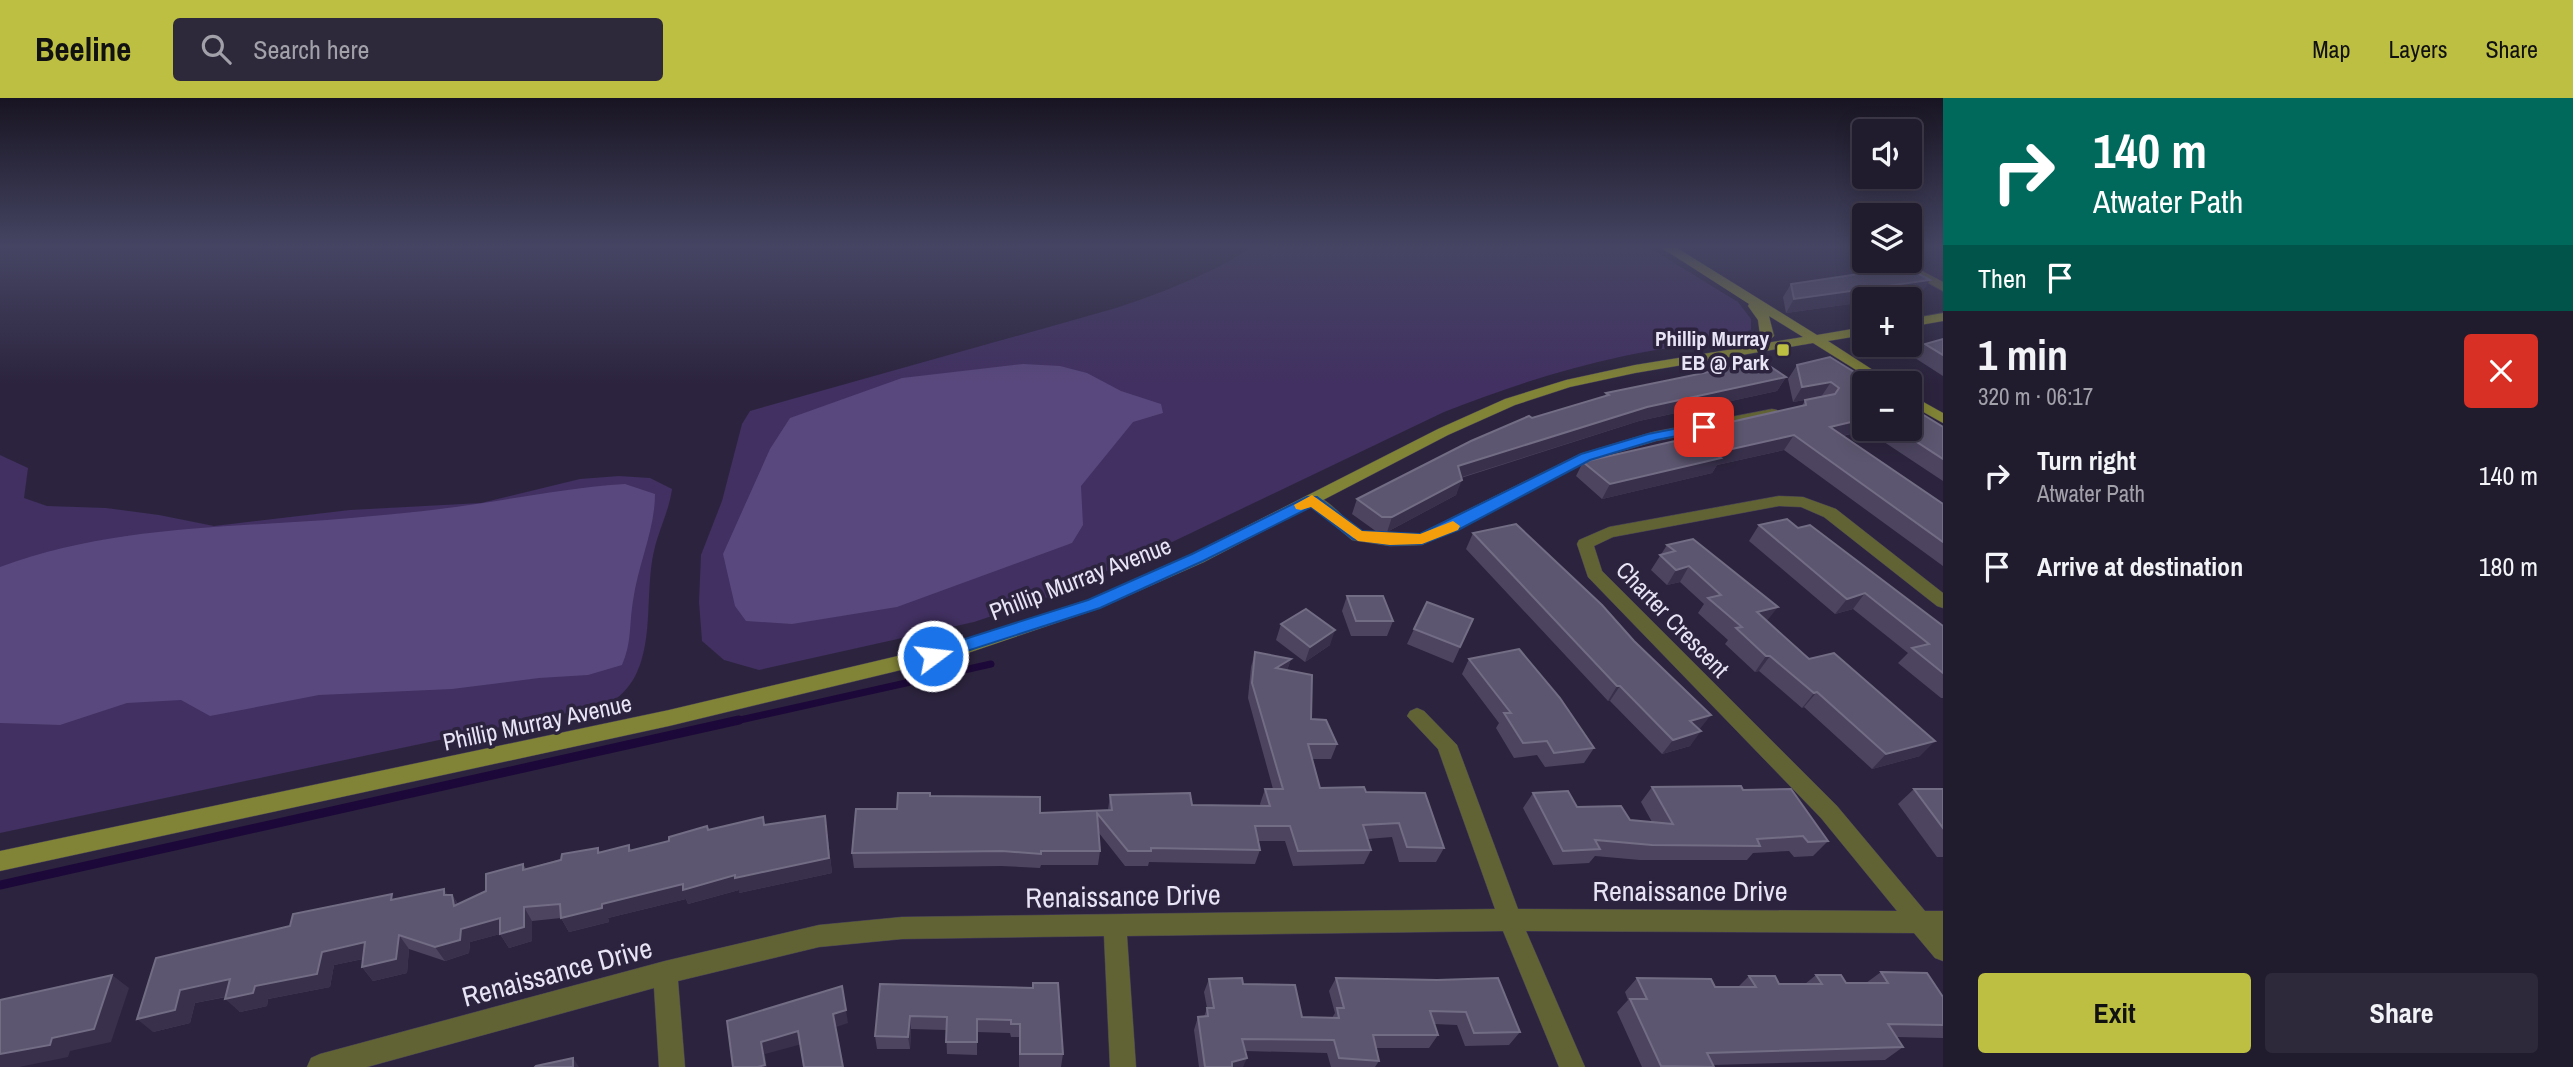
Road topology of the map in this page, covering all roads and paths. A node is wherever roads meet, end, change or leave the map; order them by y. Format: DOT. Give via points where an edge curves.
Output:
graph roads {
  1 [pos="1740,293"];
  2 [pos="1741,293"];
  3 [pos="1943,317"];
  4 [pos="1922,321"];
  5 [pos="1852,333"];
  6 [pos="1816,339"];
  7 [pos="1748,351"];
  8 [pos="1867,371"];
  9 [pos="1922,406"];
  10 [pos="1794,408"];
  11 [pos="1943,419"];
  12 [pos="1312,500"];
  13 [pos="1943,602"];
  14 [pos="1417,716"];
  15 [pos="0,861"];
  16 [pos="1510,920"];
  17 [pos="1919,921"];
  18 [pos="1943,922"];
  19 [pos="1115,927"];
  20 [pos="1943,950"];
  21 [pos="665,974"];
  22 [pos="320,1067"];
  23 [pos="672,1067"];
  24 [pos="1123,1067"];
  25 [pos="1572,1067"];
  1 -- 7 [label="main road" via="1768,328 1767,337"];
  2 -- 6 [label="main road"];
  3 -- 4 [label="main road"];
  5 -- 6 [label="main road, Phillip Murray Avenue"];
  6 -- 7 [label="main road, Phillip Murray Avenue"];
  6 -- 8 [label="main road"];
  7 -- 12 [label="main road, Phillip Murray Avenue" via="1635,369 1510,402"];
  9 -- 11 [label="main road"];
  10 -- 12 [label="street" via="1653,437 1586,457 1422,539 1358,536"];
  12 -- 15 [label="main road, Phillip Murray Avenue" via="1094,604 959,649 670,718"];
  13 -- 17 [label="street, Charter Crescent" via="1830,513 1803,502 1779,501 1609,533 1585,544 1594,573 1829,812"];
  14 -- 16 [label="street" via="1447,745"];
  16 -- 17 [label="street, Renaissance Drive"];
  16 -- 19 [label="street, Renaissance Drive"];
  16 -- 25 [label="street"];
  17 -- 18 [label="street, Renaissance Drive"];
  17 -- 20 [label="street"];
  19 -- 21 [label="street, Renaissance Drive" via="902,929 819,936"];
  19 -- 24 [label="street"];
  21 -- 22 [label="street, Renaissance Drive"];
  21 -- 23 [label="street"];
}
